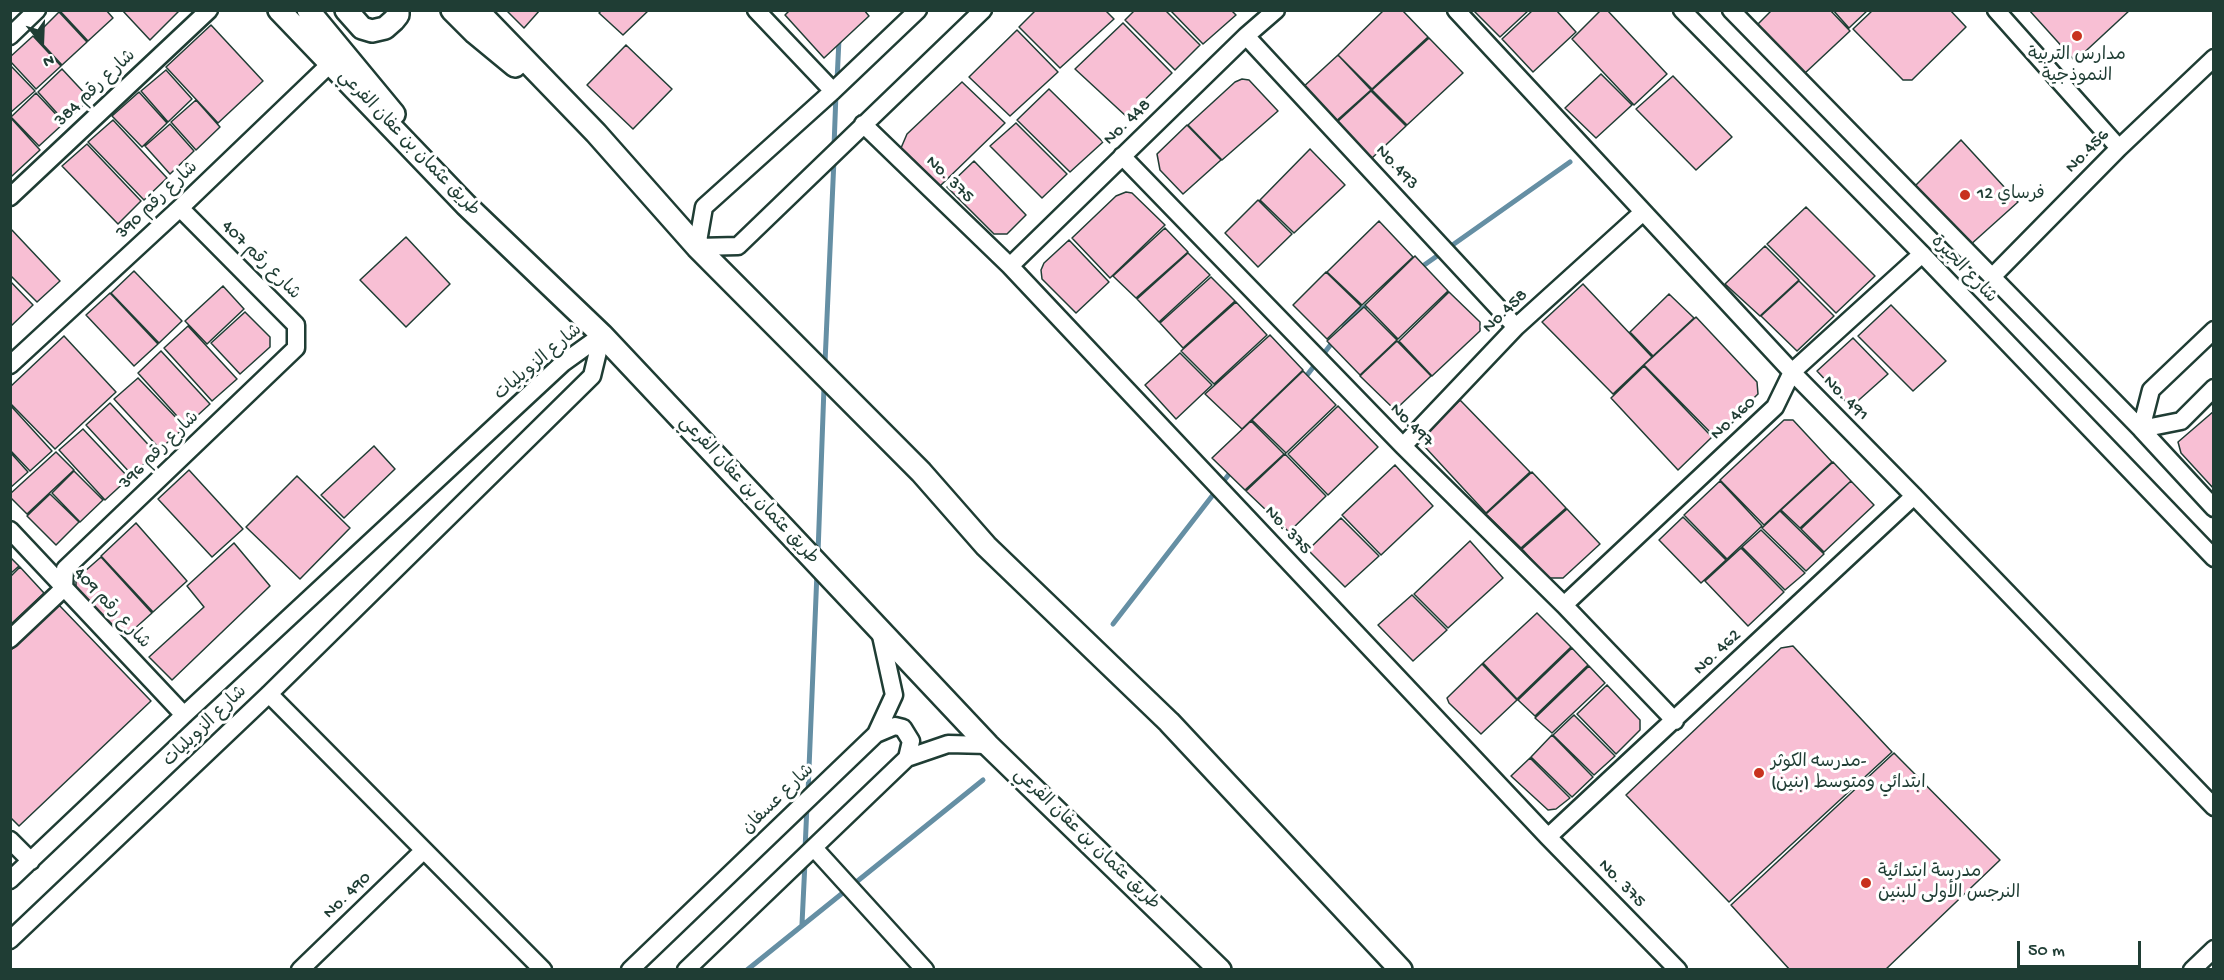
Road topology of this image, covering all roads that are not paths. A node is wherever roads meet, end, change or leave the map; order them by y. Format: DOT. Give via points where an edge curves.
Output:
graph roads {
  1 [pos="38,10"];
  2 [pos="209,10"];
  3 [pos="279,10"];
  4 [pos="308,10"];
  5 [pos="346,10"];
  6 [pos="398,10"];
  7 [pos="452,10"];
  8 [pos="477,10"];
  9 [pos="756,10"];
  10 [pos="918,10"];
  11 [pos="983,10"];
  12 [pos="1276,10"];
  13 [pos="1456,10"];
  14 [pos="1682,10"];
  15 [pos="1731,10"];
  16 [pos="1996,10"];
  17 [pos="10,36"];
  18 [pos="1246,36"];
  19 [pos="2214,58"];
  20 [pos="330,64"];
  21 [pos="833,91"];
  22 [pos="863,124"];
  23 [pos="596,133"];
  24 [pos="2119,148"];
  25 [pos="1122,156"];
  26 [pos="10,197"];
  27 [pos="466,205"];
  28 [pos="180,208"];
  29 [pos="1642,212"];
  30 [pos="697,247"];
  31 [pos="1922,254"];
  32 [pos="1010,266"];
  33 [pos="1992,277"];
  34 [pos="1516,327"];
  35 [pos="2214,330"];
  36 [pos="602,335"];
  37 [pos="296,348"];
  38 [pos="10,365"];
  39 [pos="1792,372"];
  40 [pos="2214,388"];
  41 [pos="2141,429"];
  42 [pos="1403,446"];
  43 [pos="1914,496"];
  44 [pos="2214,508"];
  45 [pos="10,530"];
  46 [pos="2214,558"];
  47 [pos="64,588"];
  48 [pos="1564,605"];
  49 [pos="880,631"];
  50 [pos="10,639"];
  51 [pos="269,694"];
  52 [pos="184,715"];
  53 [pos="1675,721"];
  54 [pos="876,734"];
  55 [pos="988,745"];
  56 [pos="907,758"];
  57 [pos="2214,807"];
  58 [pos="1548,837"];
  59 [pos="10,840"];
  60 [pos="814,848"];
  61 [pos="424,850"];
  62 [pos="31,861"];
  63 [pos="10,880"];
  64 [pos="10,940"];
  65 [pos="2214,949"];
  66 [pos="300,969"];
  67 [pos="543,969"];
  68 [pos="630,969"];
  69 [pos="686,969"];
  70 [pos="925,969"];
  71 [pos="1220,969"];
  72 [pos="1401,969"];
  73 [pos="1678,969"];
  74 [pos="2192,969"];
  1 -- 17 [label="street"];
  2 -- 26 [label="street, شارع رقم 384"];
  3 -- 20 [label="main road, طريق عثمان بن عفان الفرعي"];
  4 -- 27 [label="main road"];
  5 -- 6 [label="main road" via="362,28 372,31 385,28"];
  7 -- 23 [label="main road"];
  8 -- 23 [label="main road"];
  9 -- 21 [label="street"];
  10 -- 21 [label="street"];
  11 -- 22 [label="street"];
  12 -- 18 [label="street, No. 448"];
  13 -- 29 [label="street, No. 491"];
  14 -- 31 [label="street, شارع الجيرة"];
  15 -- 33 [label="street, شارع الجيرة"];
  16 -- 24 [label="street"];
  18 -- 25 [label="street, No. 448"];
  18 -- 34 [label="street, No.493"];
  19 -- 24 [label="street, No.456"];
  20 -- 27 [label="main road, طريق عثمان بن عفان الفرعي"];
  20 -- 28 [label="street, شارع رقم 390"];
  21 -- 30 [label="street" via="704,207"];
  22 -- 30 [label="street" via="738,246"];
  22 -- 32 [label="street, No. 375"];
  23 -- 30 [label="main road"];
  24 -- 33 [label="street, No.456"];
  25 -- 32 [label="street, No. 448"];
  25 -- 42 [label="street, No.497"];
  27 -- 36 [label="main road, طريق عثمان بن عفان الفرعي"];
  28 -- 37 [label="street, شارع رقم 407" via="296,325"];
  28 -- 38 [label="street, شارع رقم 390"];
  29 -- 34 [label="street, No.458"];
  29 -- 39 [label="street, No. 491"];
  30 -- 72 [label="main road" via="921,472 986,546 1168,722"];
  31 -- 39 [label="street, No.460"];
  31 -- 46 [label="street, شارع الجيرة"];
  32 -- 58 [label="street, No. 375"];
  33 -- 41 [label="street, شارع الجيرة"];
  34 -- 42 [label="street, No.458"];
  35 -- 41 [label="street" via="2151,390"];
  36 -- 49 [label="main road, طريق عثمان بن عفان الفرعي"];
  36 -- 51 [label="street, شارع الزويليات" via="592,376"];
  36 -- 52 [label="street, شارع الزويليات" via="563,363"];
  37 -- 47 [label="street, شارع رقم 396" via="65,569"];
  39 -- 43 [label="street, No. 491"];
  39 -- 48 [label="street, No.460" via="1775,407"];
  40 -- 41 [label="street" via="2181,421"];
  41 -- 44 [label="street, شارع الجيرة"];
  42 -- 48 [label="street, No.497"];
  43 -- 53 [label="street, No. 462"];
  43 -- 57 [label="street, No. 491"];
  45 -- 47 [label="street, شارع رقم 409"];
  47 -- 50 [label="street"];
  47 -- 52 [label="street, شارع رقم 409"];
  48 -- 53 [label="street, No.497"];
  49 -- 54 [label="street, شارع عسفان" via="894,695"];
  49 -- 55 [label="main road, طريق عثمان بن عفان الفرعي"];
  51 -- 61 [label="street"];
  51 -- 64 [label="street, شارع الزويليات"];
  52 -- 62 [label="street, شارع الزويليات"];
  53 -- 58 [label="street, No. 462"];
  54 -- 56 [label="street" via="895,726 903,728 912,741"];
  54 -- 68 [label="street, شارع عسفان"];
  55 -- 56 [label="street" via="948,744"];
  55 -- 71 [label="main road, طريق عثمان بن عفان الفرعي"];
  56 -- 60 [label="street"];
  58 -- 73 [label="street, No. 375"];
  59 -- 62 [label="street"];
  60 -- 69 [label="street"];
  60 -- 70 [label="street"];
  61 -- 66 [label="street, No. 490"];
  61 -- 67 [label="street"];
  62 -- 63 [label="street, شارع الزويليات"];
  65 -- 74 [label="street"];
}
